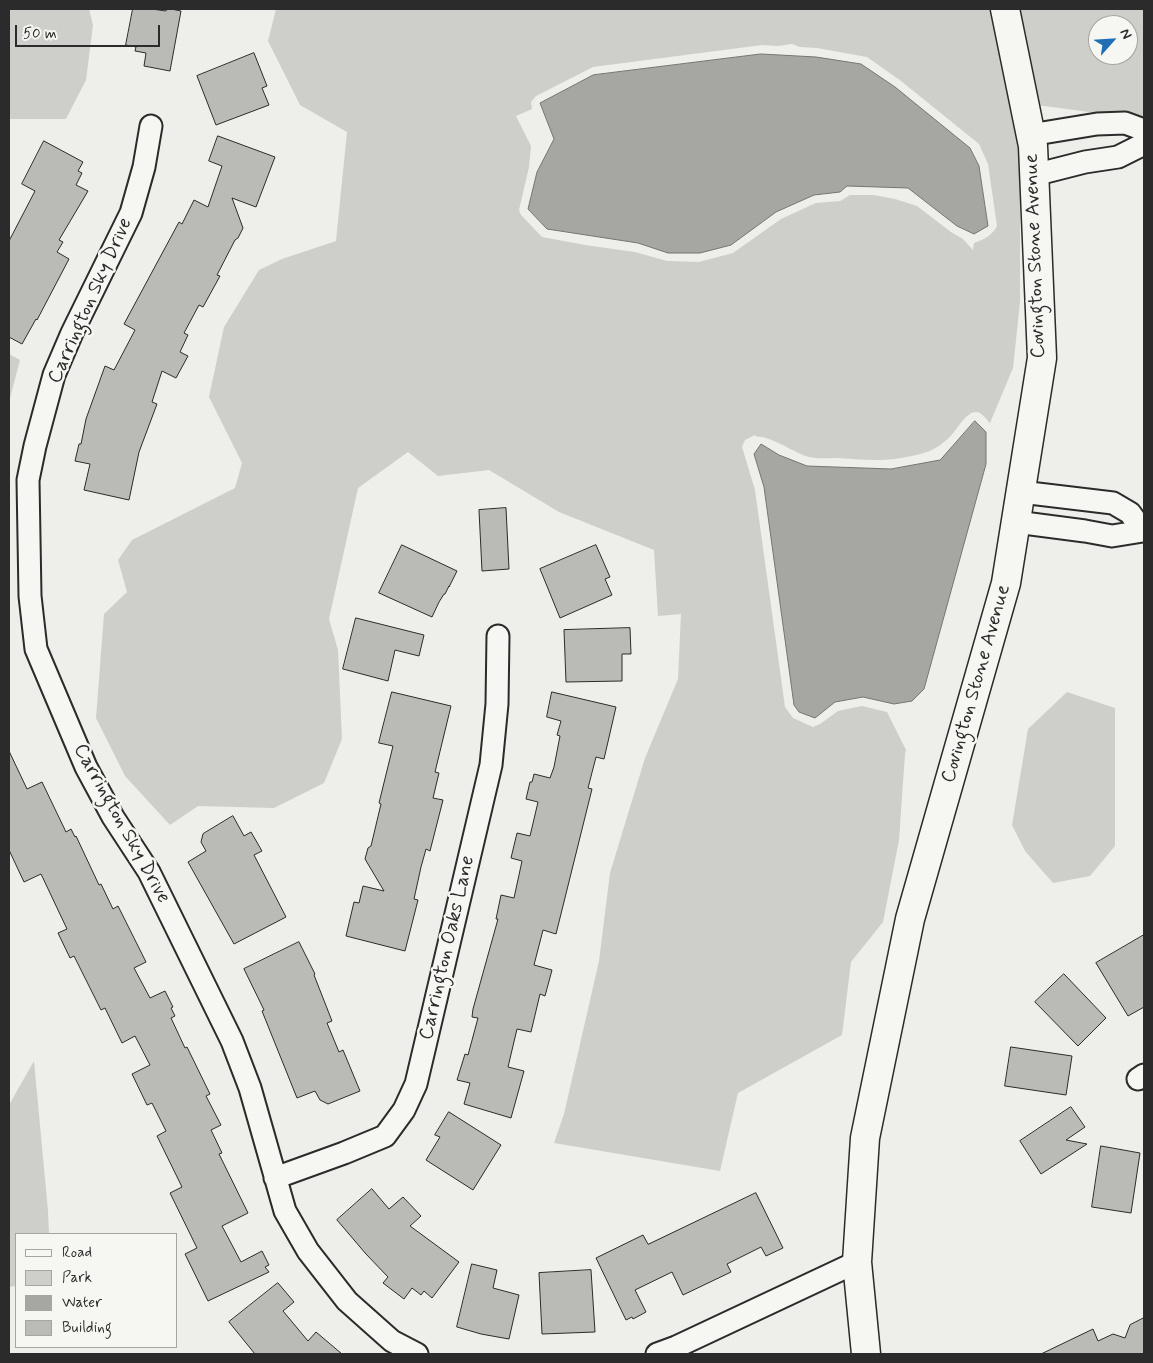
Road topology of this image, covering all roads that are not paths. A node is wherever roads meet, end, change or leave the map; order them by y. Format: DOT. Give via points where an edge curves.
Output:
graph roads {
  1 [pos="1005,9"];
  2 [pos="151,126"];
  3 [pos="1144,130"];
  4 [pos="1030,135"];
  5 [pos="1144,144"];
  6 [pos="1034,175"];
  7 [pos="1021,492"];
  8 [pos="1016,522"];
  9 [pos="1144,531"];
  10 [pos="498,636"];
  11 [pos="276,1178"];
  12 [pos="858,1262"];
  13 [pos="417,1354"];
  14 [pos="656,1354"];
  15 [pos="866,1354"];
  1 -- 4 [label="street, Covington Stone Avenue"];
  2 -- 11 [label="street, Carrington Sky Drive" via="131,213 54,375 35,446 28,480 30,596 36,649 86,767 113,817 149,872 232,1041 250,1088"];
  3 -- 4 [label="street" via="1125,123 1096,124"];
  4 -- 6 [label="street, Covington Stone Avenue"];
  5 -- 6 [label="street" via="1118,157"];
  6 -- 7 [label="street, Covington Stone Avenue" via="1042,358"];
  7 -- 8 [label="street, Covington Stone Avenue"];
  7 -- 9 [label="street" via="1113,504 1130,513"];
  8 -- 9 [label="street" via="1112,536"];
  8 -- 12 [label="street, Covington Stone Avenue" via="1006,584 910,919 864,1138"];
  10 -- 11 [label="street, Carrington Oaks Lane" via="498,704 490,765 416,1084 404,1110 385,1136"];
  11 -- 13 [label="street, Carrington Sky Drive" via="285,1211 303,1243 347,1301 392,1341"];
  12 -- 14 [label="street"];
  12 -- 15 [label="street, Covington Stone Avenue"];
}
